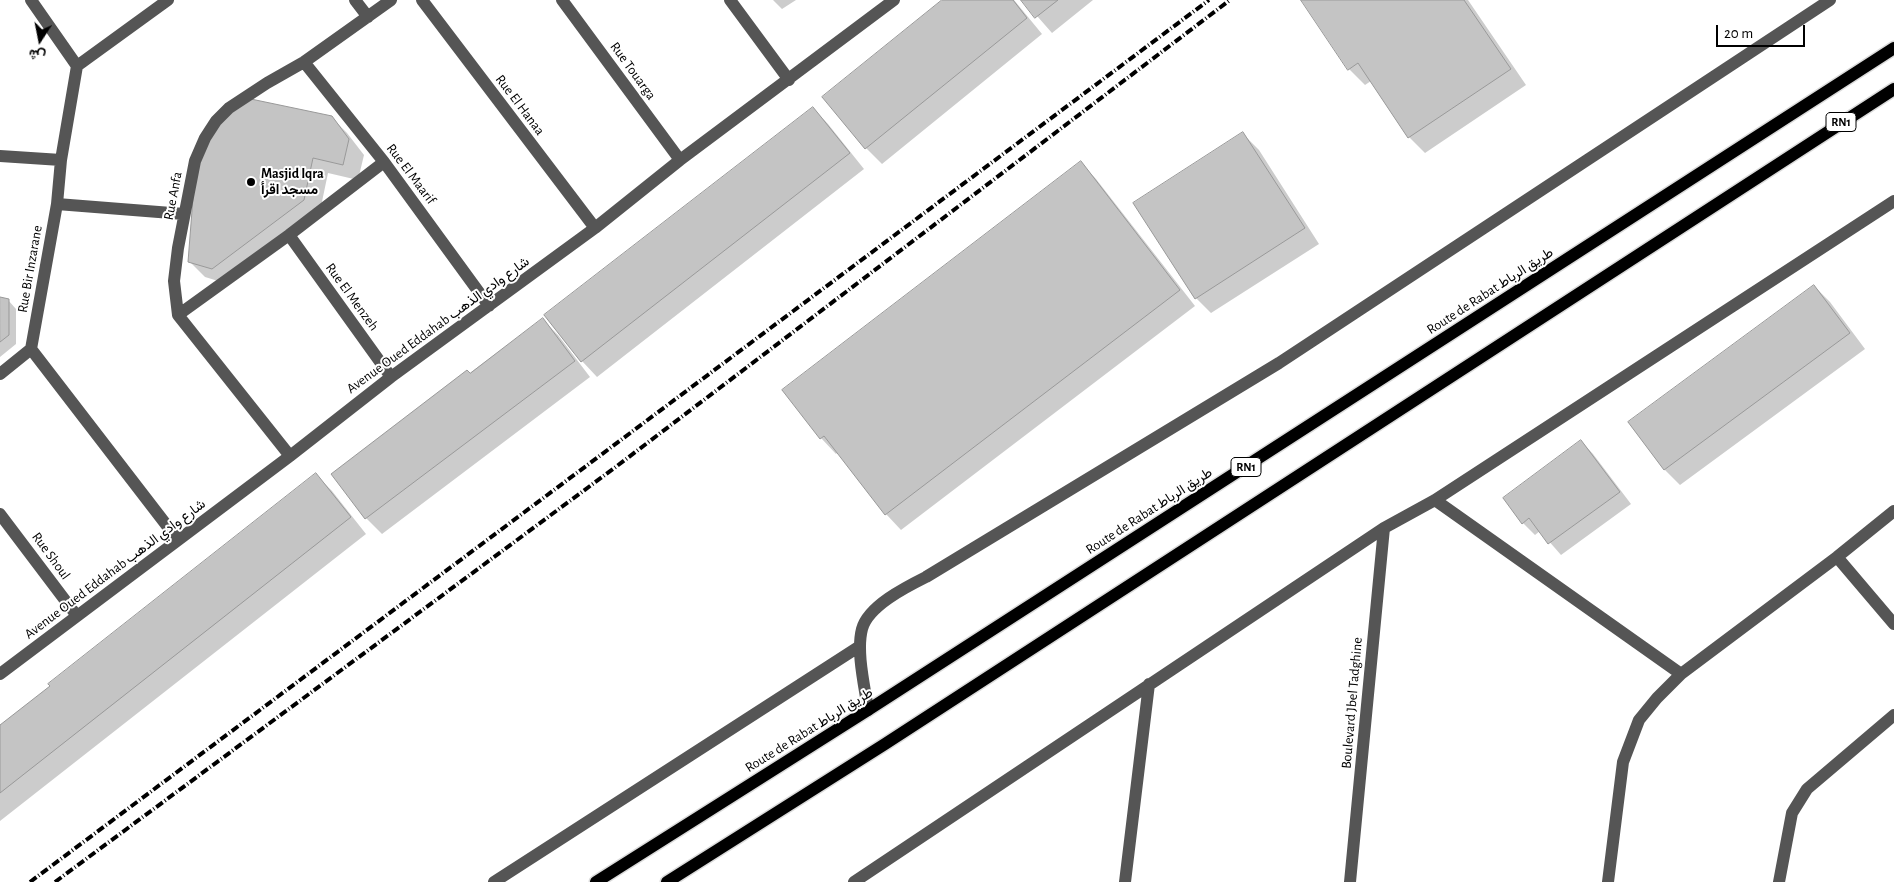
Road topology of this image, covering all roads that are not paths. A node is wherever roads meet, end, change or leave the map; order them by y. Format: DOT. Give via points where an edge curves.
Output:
graph roads {
  1 [pos="31,0"];
  2 [pos="168,0"];
  3 [pos="355,0"];
  4 [pos="391,0"];
  5 [pos="422,0"];
  6 [pos="562,0"];
  7 [pos="730,0"];
  8 [pos="894,0"];
  9 [pos="1830,0"];
  10 [pos="368,17"];
  11 [pos="1894,48"];
  12 [pos="304,62"];
  13 [pos="77,66"];
  14 [pos="789,80"];
  15 [pos="1894,89"];
  16 [pos="0,156"];
  17 [pos="61,160"];
  18 [pos="680,160"];
  19 [pos="384,162"];
  20 [pos="1894,201"];
  21 [pos="57,204"];
  22 [pos="184,214"];
  23 [pos="595,228"];
  24 [pos="289,236"];
  25 [pos="489,306"];
  26 [pos="178,315"];
  27 [pos="31,349"];
  28 [pos="0,374"];
  29 [pos="391,377"];
  30 [pos="290,456"];
  31 [pos="1434,500"];
  32 [pos="1894,511"];
  33 [pos="2,521"];
  34 [pos="1384,528"];
  35 [pos="178,540"];
  36 [pos="1837,556"];
  37 [pos="77,616"];
  38 [pos="1894,624"];
  39 [pos="860,646"];
  40 [pos="0,674"];
  41 [pos="1681,674"];
  42 [pos="1149,684"];
  43 [pos="868,710"];
  44 [pos="1894,715"];
  45 [pos="494,882"];
  46 [pos="596,882"];
  47 [pos="667,882"];
  48 [pos="854,882"];
  49 [pos="1125,882"];
  50 [pos="1350,882"];
  51 [pos="1608,882"];
  52 [pos="1779,882"];
  1 -- 13 [label="street"];
  2 -- 13 [label="street"];
  3 -- 10 [label="street"];
  4 -- 10 [label="street, Rue Anfa"];
  5 -- 23 [label="street, Rue El Hanaa"];
  6 -- 18 [label="street, Rue Touarga"];
  7 -- 14 [label="street"];
  8 -- 14 [label="street, Avenue Oued Eddahab شارع وادي الذهب"];
  9 -- 39 [label="street" via="1279,364 902,590 874,610 862,628"];
  10 -- 12 [label="street, Rue Anfa"];
  11 -- 43 [label="main road, Route de Rabat طريق الرباط / RN1"];
  12 -- 19 [label="street, Rue El Maarif"];
  12 -- 22 [label="street, Rue Anfa" via="267,83 216,121 195,161"];
  13 -- 17 [label="street, Rue Bir Inzarane"];
  14 -- 18 [label="street, Avenue Oued Eddahab شارع وادي الذهب"];
  15 -- 47 [label="main road, RN1"];
  16 -- 17 [label="street"];
  17 -- 21 [label="street, Rue Bir Inzarane"];
  18 -- 23 [label="street, Avenue Oued Eddahab شارع وادي الذهب"];
  19 -- 24 [label="street"];
  19 -- 25 [label="street, Rue El Maarif"];
  20 -- 31 [label="street"];
  21 -- 22 [label="street"];
  21 -- 27 [label="street, Rue Bir Inzarane"];
  22 -- 26 [label="street, Rue Anfa" via="174,281"];
  23 -- 25 [label="street, Avenue Oued Eddahab شارع وادي الذهب"];
  24 -- 26 [label="street"];
  24 -- 29 [label="street, Rue El Menzeh"];
  25 -- 29 [label="street, Avenue Oued Eddahab شارع وادي الذهب"];
  26 -- 30 [label="street"];
  27 -- 28 [label="street"];
  27 -- 35 [label="street"];
  29 -- 30 [label="street, Avenue Oued Eddahab شارع وادي الذهب"];
  30 -- 35 [label="street, Avenue Oued Eddahab شارع وادي الذهب"];
  31 -- 34 [label="street"];
  31 -- 41 [label="street"];
  32 -- 36 [label="street"];
  33 -- 37 [label="street, Rue Shoul"];
  34 -- 42 [label="street"];
  34 -- 50 [label="street, Boulevard Jbel Tadghine"];
  35 -- 37 [label="street, Avenue Oued Eddahab شارع وادي الذهب"];
  36 -- 38 [label="street"];
  36 -- 41 [label="street"];
  37 -- 40 [label="street, Avenue Oued Eddahab شارع وادي الذهب"];
  39 -- 43 [label="street"];
  39 -- 45 [label="street"];
  41 -- 51 [label="street" via="1657,698 1630,739 1623,762"];
  42 -- 48 [label="street"];
  42 -- 49 [label="street"];
  43 -- 46 [label="main road, Route de Rabat طريق الرباط / RN1"];
  44 -- 52 [label="street" via="1807,789 1792,813"];
}
